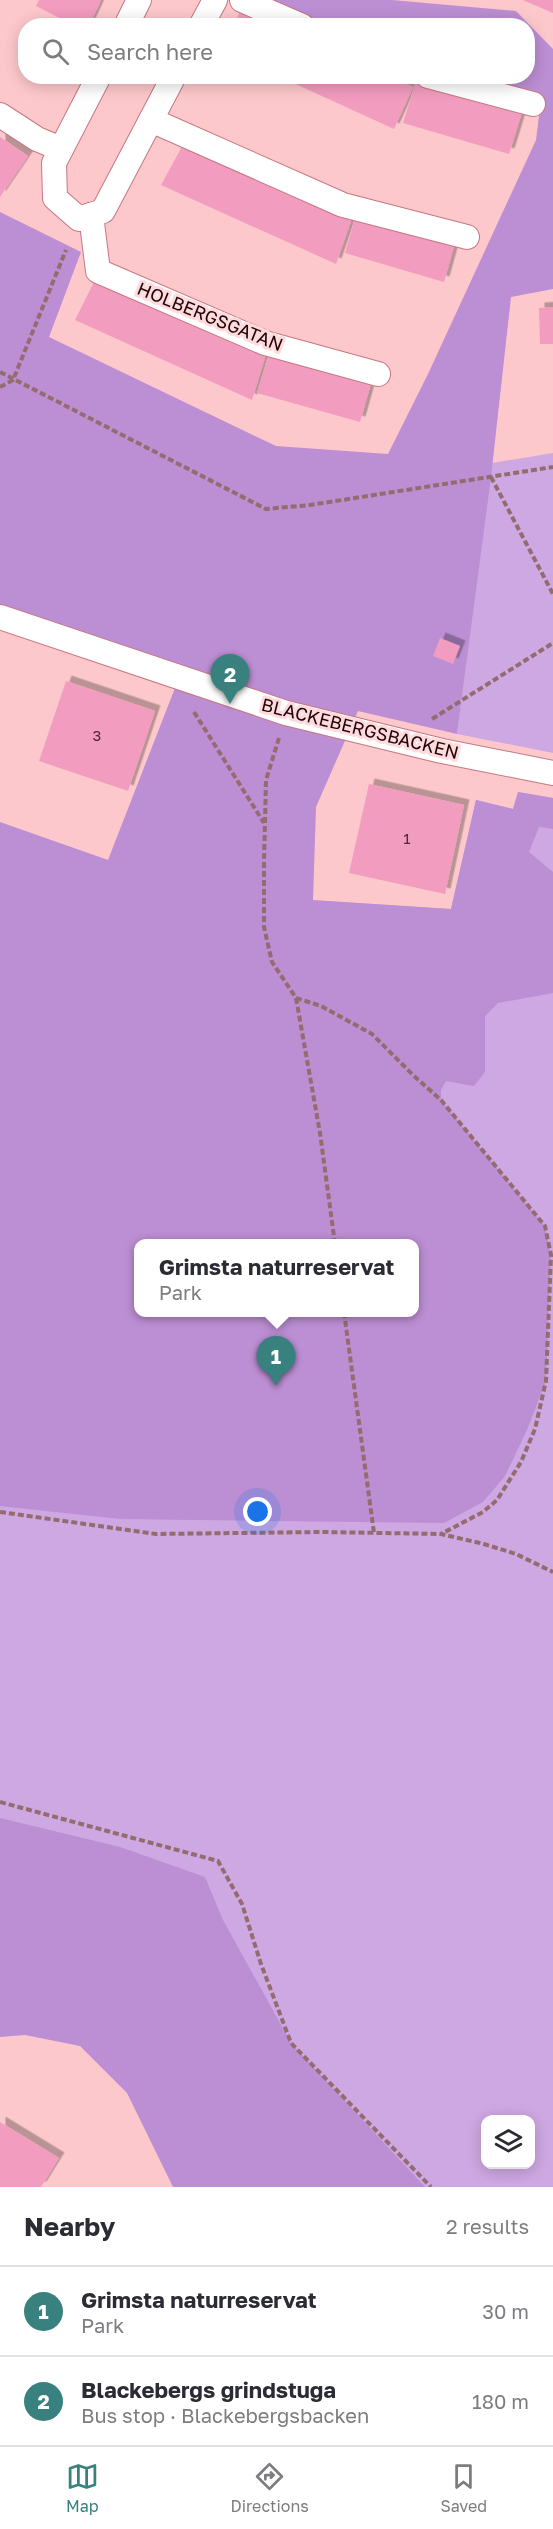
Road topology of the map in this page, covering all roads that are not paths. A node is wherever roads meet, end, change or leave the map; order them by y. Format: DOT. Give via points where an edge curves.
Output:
graph roads {
  1 [pos="139,0"];
  2 [pos="215,0"];
  3 [pos="242,0"];
  4 [pos="130,18"];
  5 [pos="205,18"];
  6 [pos="284,18"];
  7 [pos="95,84"];
  8 [pos="170,84"];
  9 [pos="458,84"];
  10 [pos="533,104"];
  11 [pos="0,115"];
  12 [pos="151,120"];
  13 [pos="61,149"];
  14 [pos="85,217"];
  15 [pos="466,237"];
  16 [pos="378,374"];
  17 [pos="0,617"];
  18 [pos="553,773"];
  1 -- 4 [label="street"];
  2 -- 5 [label="street"];
  3 -- 6 [label="street"];
  7 -- 13 [label="street"];
  8 -- 12 [label="street"];
  9 -- 10 [label="street"];
  11 -- 13 [label="street"];
  12 -- 14 [label="street" via="103,211"];
  12 -- 15 [label="street" via="343,205"];
  13 -- 14 [label="street" via="54,163 55,198"];
  14 -- 16 [label="street, HOLBERGSGATAN" via="98,271 265,343"];
  17 -- 18 [label="street, BLACKEBERGSBACKEN" via="286,713"];
}
